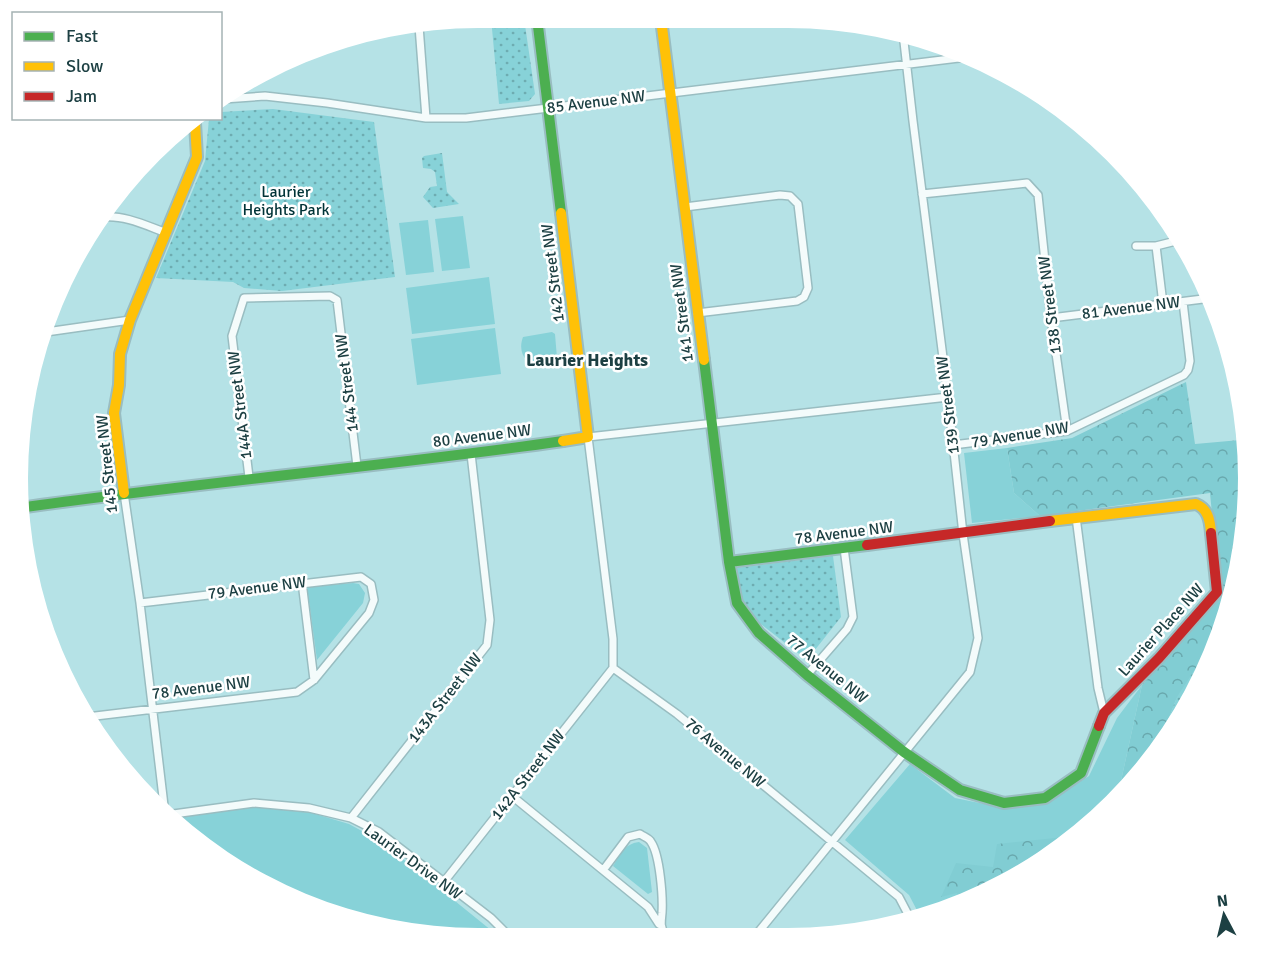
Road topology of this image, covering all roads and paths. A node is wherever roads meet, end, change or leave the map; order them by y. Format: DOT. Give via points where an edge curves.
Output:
graph roads {
  1 [pos="538,28"];
  2 [pos="662,28"];
  3 [pos="419,32"];
  4 [pos="904,44"];
  5 [pos="950,59"];
  6 [pos="906,64"];
  7 [pos="670,94"];
  8 [pos="238,98"];
  9 [pos="548,109"];
  10 [pos="426,118"];
  11 [pos="195,129"];
  12 [pos="922,194"];
  13 [pos="685,207"];
  14 [pos="112,217"];
  15 [pos="167,233"];
  16 [pos="1170,242"];
  17 [pos="1136,246"];
  18 [pos="1156,246"];
  19 [pos="244,298"];
  20 [pos="1200,300"];
  21 [pos="1183,302"];
  22 [pos="1163,304"];
  23 [pos="697,313"];
  24 [pos="1051,318"];
  25 [pos="130,321"];
  26 [pos="53,331"];
  27 [pos="948,396"];
  28 [pos="710,422"];
  29 [pos="1067,431"];
  30 [pos="588,437"];
  31 [pos="953,445"];
  32 [pos="471,454"];
  33 [pos="357,466"];
  34 [pos="249,477"];
  35 [pos="124,493"];
  36 [pos="29,507"];
  37 [pos="1076,517"];
  38 [pos="963,534"];
  39 [pos="844,548"];
  40 [pos="729,562"];
  41 [pos="302,582"];
  42 [pos="140,603"];
  43 [pos="737,603"];
  44 [pos="613,668"];
  45 [pos="807,675"];
  46 [pos="314,680"];
  47 [pos="153,709"];
  48 [pos="1104,713"];
  49 [pos="96,716"];
  50 [pos="904,752"];
  51 [pos="512,796"];
  52 [pos="164,801"];
  53 [pos="177,813"];
  54 [pos="351,818"];
  55 [pos="833,843"];
  56 [pos="604,869"];
  57 [pos="443,883"];
  58 [pos="907,912"];
  59 [pos="659,924"];
  60 [pos="501,928"];
  61 [pos="661,928"];
  62 [pos="762,928"];
  1 -- 9 [label="street, 142 Street NW"];
  2 -- 7 [label="street, 141 Street NW"];
  3 -- 10 [label="street"];
  4 -- 6 [label="street, 139 Street NW"];
  5 -- 6 [label="street, 85 Avenue NW"];
  6 -- 7 [label="street, 85 Avenue NW"];
  6 -- 12 [label="street, 139 Street NW"];
  7 -- 9 [label="street, 85 Avenue NW"];
  7 -- 13 [label="street, 141 Street NW"];
  8 -- 10 [label="street, 85 Avenue NW" via="265,96"];
  9 -- 10 [label="street, 85 Avenue NW"];
  9 -- 30 [label="street, 142 Street NW"];
  11 -- 15 [label="street, 145 Street NW" via="197,157"];
  12 -- 24 [label="street, 138 Street NW" via="1028,183 1038,195"];
  12 -- 27 [label="street, 139 Street NW"];
  13 -- 23 [label="street, 141 Street NW"];
  13 -- 23 [label="street" via="790,196 798,204 808,288 797,301"];
  14 -- 15 [label="street"];
  15 -- 25 [label="street, 145 Street NW"];
  16 -- 18 [label="street"];
  17 -- 18 [label="street"];
  18 -- 22 [label="street"];
  19 -- 33 [label="street, 144 Street NW" via="330,296 337,300"];
  19 -- 34 [label="street, 144A Street NW" via="232,336"];
  20 -- 21 [label="street, 81 Avenue NW"];
  21 -- 22 [label="street, 81 Avenue NW"];
  21 -- 29 [label="street, 79 Avenue NW" via="1190,361 1184,375"];
  22 -- 24 [label="street, 81 Avenue NW"];
  23 -- 28 [label="street, 141 Street NW"];
  24 -- 29 [label="street, 138 Street NW"];
  25 -- 26 [label="street"];
  25 -- 35 [label="street, 145 Street NW" via="120,354 114,413"];
  27 -- 28 [label="street, 80 Avenue NW"];
  27 -- 31 [label="street, 139 Street NW"];
  28 -- 30 [label="street, 80 Avenue NW"];
  28 -- 40 [label="street, 141 Street NW"];
  29 -- 31 [label="street, 79 Avenue NW"];
  30 -- 32 [label="street, 80 Avenue NW"];
  30 -- 44 [label="street, 142 Street NW" via="613,639"];
  31 -- 38 [label="street, 139 Street NW"];
  32 -- 33 [label="street, 80 Avenue NW"];
  32 -- 54 [label="street, 143A Street NW" via="490,620 487,645"];
  33 -- 34 [label="street, 80 Avenue NW"];
  34 -- 35 [label="street, 80 Avenue NW"];
  35 -- 36 [label="street, 80 Avenue NW"];
  35 -- 42 [label="street, 145 Street NW"];
  37 -- 38 [label="street, Laurier Place NW"];
  37 -- 48 [label="street, Laurier Place NW"];
  37 -- 48 [label="street, Laurier Place NW" via="1196,504 1203,507 1210,519 1217,592 1160,658"];
  38 -- 39 [label="street, 78 Avenue NW"];
  38 -- 50 [label="street, 139 Street NW" via="978,638 970,672"];
  39 -- 40 [label="street, 78 Avenue NW"];
  39 -- 45 [label="street" via="853,617"];
  40 -- 43 [label="street, 141 Street NW"];
  41 -- 42 [label="street, 79 Avenue NW"];
  41 -- 46 [label="street"];
  41 -- 46 [label="street, 79 Avenue NW" via="361,577 372,584 374,600 369,613"];
  42 -- 47 [label="street, 145 Street NW"];
  43 -- 45 [label="street, 77 Avenue NW" via="759,633"];
  44 -- 51 [label="street, 142A Street NW"];
  44 -- 55 [label="street, 76 Avenue NW" via="677,714"];
  45 -- 50 [label="street, 77 Avenue NW"];
  46 -- 47 [label="street, 78 Avenue NW" via="297,692"];
  47 -- 49 [label="street, 78 Avenue NW"];
  47 -- 52 [label="street, 145 Street NW"];
  48 -- 50 [label="street, Laurier Place NW" via="1081,773 1045,798 1004,803 960,790"];
  50 -- 55 [label="street"];
  51 -- 56 [label="street"];
  51 -- 57 [label="street, 142A Street NW"];
  53 -- 54 [label="street, Laurier Drive NW" via="254,803 309,808"];
  54 -- 57 [label="street, Laurier Drive NW" via="379,832"];
  55 -- 58 [label="street" via="899,897"];
  55 -- 62 [label="street"];
  56 -- 59 [label="street" via="648,907"];
  56 -- 59 [label="street" via="628,837 640,834 650,840 659,868"];
  57 -- 60 [label="street, Laurier Drive NW"];
  59 -- 61 [label="street"];
}
